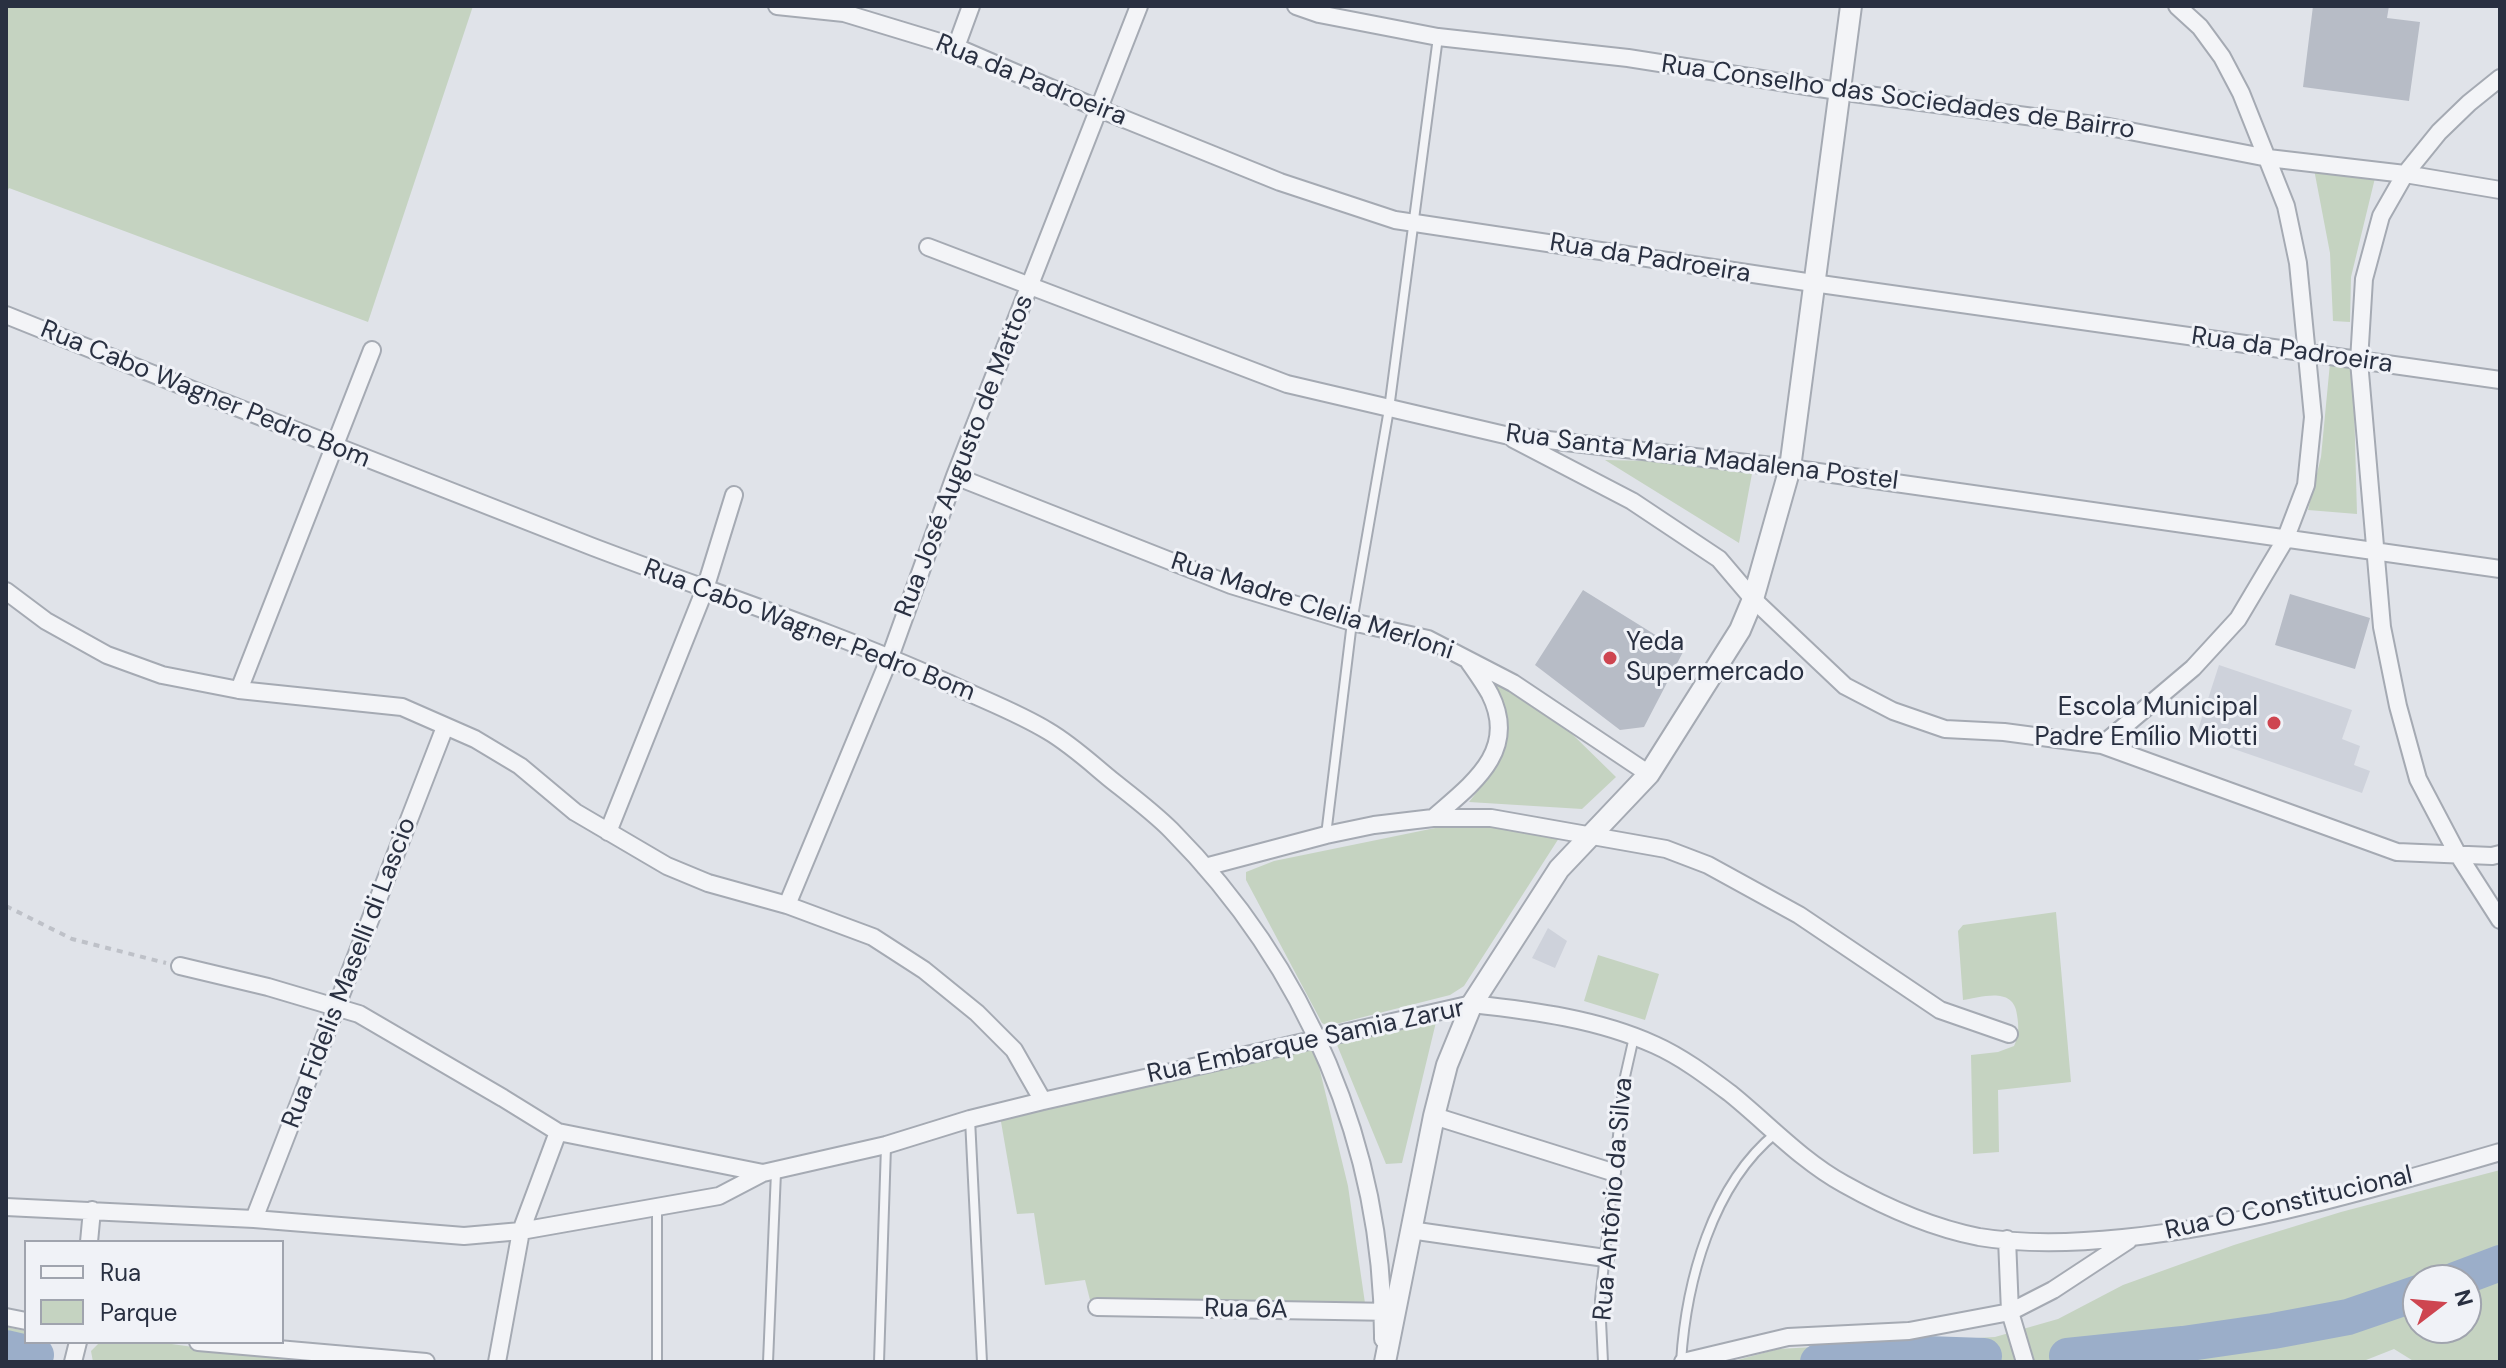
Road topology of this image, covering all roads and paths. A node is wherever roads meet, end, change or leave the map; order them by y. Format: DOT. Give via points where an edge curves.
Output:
graph roads {
  1 [pos="777,6"];
  2 [pos="971,6"];
  3 [pos="1139,6"];
  4 [pos="1296,6"];
  5 [pos="1851,6"];
  6 [pos="2177,6"];
  7 [pos="840,9"];
  8 [pos="1438,37"];
  9 [pos="956,47"];
  10 [pos="2500,78"];
  11 [pos="1838,91"];
  12 [pos="1097,108"];
  13 [pos="2268,158"];
  14 [pos="2405,174"];
  15 [pos="2500,190"];
  16 [pos="1415,224"];
  17 [pos="928,247"];
  18 [pos="1813,283"];
  19 [pos="1029,286"];
  20 [pos="6,315"];
  21 [pos="372,350"];
  22 [pos="2306,353"];
  23 [pos="2359,361"];
  24 [pos="2500,380"];
  25 [pos="1389,409"];
  26 [pos="1505,435"];
  27 [pos="334,447"];
  28 [pos="1790,468"];
  29 [pos="955,476"];
  30 [pos="734,495"];
  31 [pos="2285,540"];
  32 [pos="2375,551"];
  33 [pos="2500,569"];
  34 [pos="705,589"];
  35 [pos="6,591"];
  36 [pos="1753,599"];
  37 [pos="1352,622"];
  38 [pos="890,657"];
  39 [pos="1466,657"];
  40 [pos="239,690"];
  41 [pos="445,727"];
  42 [pos="2102,745"];
  43 [pos="1649,774"];
  44 [pos="1433,818"];
  45 [pos="608,832"];
  46 [pos="1326,835"];
  47 [pos="1590,835"];
  48 [pos="2457,853"];
  49 [pos="2500,854"];
  50 [pos="1205,867"];
  51 [pos="787,905"];
  52 [pos="6,906"];
  53 [pos="2500,920"];
  54 [pos="180,966"];
  55 [pos="1472,1004"];
  56 [pos="338,1006"];
  57 [pos="2009,1034"];
  58 [pos="1317,1037"];
  59 [pos="1634,1037"];
  60 [pos="1043,1101"];
  61 [pos="1434,1116"];
  62 [pos="970,1119"];
  63 [pos="558,1132"];
  64 [pos="1777,1132"];
  65 [pos="886,1145"];
  66 [pos="2500,1152"];
  67 [pos="770,1172"];
  68 [pos="1612,1172"];
  69 [pos="6,1207"];
  70 [pos="657,1209"];
  71 [pos="92,1210"];
  72 [pos="254,1219"];
  73 [pos="1410,1230"];
  74 [pos="521,1231"];
  75 [pos="1979,1237"];
  76 [pos="2134,1237"];
  77 [pos="2007,1239"];
  78 [pos="89,1240"];
  79 [pos="1605,1258"];
  80 [pos="1097,1307"];
  81 [pos="1389,1311"];
  82 [pos="2010,1312"];
  83 [pos="221,1344"];
  84 [pos="426,1362"];
  85 [pos="497,1362"];
  86 [pos="657,1362"];
  87 [pos="768,1362"];
  88 [pos="879,1362"];
  89 [pos="982,1362"];
  90 [pos="1384,1362"];
  91 [pos="1603,1362"];
  92 [pos="1682,1362"];
  93 [pos="2025,1362"];
  1 -- 7 [label="street, Rua da Padroeira"];
  2 -- 9 [label="street"];
  3 -- 12 [label="street, Rua José Augusto de Mattos"];
  4 -- 8 [label="street, Rua Conselho das Sociedades de Bairro"];
  5 -- 11 [label="street"];
  6 -- 13 [label="street" via="2222,57"];
  7 -- 9 [label="street, Rua da Padroeira"];
  8 -- 11 [label="street, Rua Conselho das Sociedades de Bairro" via="1628,58"];
  8 -- 16 [label="lane"];
  9 -- 12 [label="street, Rua da Padroeira"];
  10 -- 14 [label="street" via="2439,132"];
  11 -- 13 [label="street, Rua Conselho das Sociedades de Bairro" via="2109,127"];
  11 -- 18 [label="street"];
  12 -- 16 [label="street, Rua da Padroeira" via="1280,182"];
  12 -- 19 [label="street, Rua José Augusto de Mattos"];
  13 -- 14 [label="street, Rua Conselho das Sociedades de Bairro"];
  13 -- 22 [label="street" via="2286,206 2298,263"];
  14 -- 15 [label="street, Rua Conselho das Sociedades de Bairro"];
  14 -- 23 [label="street" via="2381,216 2364,279"];
  16 -- 18 [label="street, Rua da Padroeira"];
  16 -- 25 [label="lane"];
  17 -- 19 [label="street, Rua Santa Maria Madalena Postel"];
  18 -- 22 [label="street, Rua da Padroeira"];
  18 -- 28 [label="street"];
  19 -- 25 [label="street, Rua Santa Maria Madalena Postel" via="1287,384"];
  19 -- 29 [label="street, Rua José Augusto de Mattos"];
  20 -- 27 [label="street, Rua Cabo Wagner Pedro Bom"];
  21 -- 27 [label="street"];
  22 -- 23 [label="street, Rua da Padroeira"];
  22 -- 31 [label="street" via="2313,417 2308,471"];
  23 -- 24 [label="street, Rua da Padroeira"];
  23 -- 32 [label="street"];
  25 -- 26 [label="street, Rua Santa Maria Madalena Postel"];
  25 -- 37 [label="lane"];
  26 -- 28 [label="street, Rua Santa Maria Madalena Postel"];
  26 -- 36 [label="street" via="1675,528 1719,559"];
  27 -- 34 [label="street, Rua Cabo Wagner Pedro Bom"];
  27 -- 40 [label="street"];
  28 -- 31 [label="street, Rua Santa Maria Madalena Postel"];
  28 -- 36 [label="street"];
  29 -- 37 [label="street, Rua Madre Clelia Merloni" via="1231,585"];
  29 -- 38 [label="street, Rua José Augusto de Mattos"];
  30 -- 34 [label="street"];
  31 -- 32 [label="street, Rua Santa Maria Madalena Postel"];
  31 -- 42 [label="street" via="2238,619 2193,668"];
  32 -- 33 [label="street, Rua Santa Maria Madalena Postel"];
  32 -- 48 [label="street" via="2382,627 2398,706 2418,779"];
  34 -- 38 [label="street, Rua Cabo Wagner Pedro Bom"];
  34 -- 45 [label="street"];
  35 -- 40 [label="street" via="107,655 162,675"];
  36 -- 42 [label="street" via="1845,686 1893,711 1945,729"];
  36 -- 43 [label="street" via="1740,630"];
  37 -- 39 [label="street, Rua Madre Clelia Merloni" via="1428,639"];
  37 -- 46 [label="lane"];
  38 -- 50 [label="street, Rua Cabo Wagner Pedro Bom" via="1051,732 1169,828"];
  38 -- 51 [label="street, Rua José Augusto de Mattos"];
  39 -- 43 [label="street, Rua Madre Clelia Merloni"];
  39 -- 44 [label="street" via="1490,694 1499,721 1495,751 1480,777"];
  40 -- 41 [label="street" via="402,707"];
  41 -- 45 [label="street" via="496,749"];
  41 -- 56 [label="street, Rua Fidelis Maselli di Lascio"];
  42 -- 48 [label="street" via="2397,852"];
  43 -- 47 [label="street"];
  44 -- 46 [label="street"];
  44 -- 47 [label="street" via="1491,818"];
  45 -- 51 [label="street" via="708,883"];
  46 -- 50 [label="street"];
  47 -- 55 [label="street" via="1559,869"];
  47 -- 57 [label="street" via="1666,849 1708,865 1799,915 1940,1010"];
  48 -- 49 [label="street"];
  48 -- 53 [label="street"];
  50 -- 58 [label="street, Rua Cabo Wagner Pedro Bom" via="1247,917"];
  51 -- 60 [label="street" via="873,937 924,970 1014,1050"];
  52 -- 54 [label="path" via="72,939"];
  54 -- 56 [label="street"];
  55 -- 58 [label="street, Rua Embarque Samia Zarur"];
  55 -- 59 [label="street, Rua Embarque Samia Zarur" via="1538,1011"];
  55 -- 61 [label="street" via="1447,1065"];
  56 -- 63 [label="street" via="392,1032"];
  56 -- 72 [label="street, Rua Fidelis Maselli di Lascio"];
  58 -- 60 [label="street, Rua Embarque Samia Zarur"];
  58 -- 81 [label="street, Rua Cabo Wagner Pedro Bom" via="1353,1128"];
  59 -- 64 [label="street, Rua Embarque Samia Zarur" via="1689,1064"];
  59 -- 68 [label="lane, Rua Antônio da Silva"];
  60 -- 62 [label="street, Rua Embarque Samia Zarur"];
  61 -- 68 [label="street"];
  61 -- 73 [label="street"];
  62 -- 65 [label="street, Rua Embarque Samia Zarur"];
  62 -- 89 [label="lane"];
  63 -- 67 [label="street"];
  63 -- 74 [label="street"];
  64 -- 75 [label="street, Rua Embarque Samia Zarur" via="1843,1184 1925,1222"];
  64 -- 92 [label="lane" via="1757,1149 1714,1215 1695,1272"];
  65 -- 67 [label="street, Rua Embarque Samia Zarur"];
  65 -- 88 [label="lane"];
  66 -- 76 [label="street, Rua O Constitucional" via="2273,1213"];
  67 -- 70 [label="street" via="719,1196"];
  67 -- 87 [label="lane"];
  68 -- 79 [label="lane, Rua Antônio da Silva"];
  69 -- 71 [label="street"];
  70 -- 74 [label="street"];
  70 -- 86 [label="lane"];
  71 -- 72 [label="street"];
  71 -- 78 [label="street"];
  72 -- 74 [label="street" via="464,1236"];
  73 -- 79 [label="street"];
  73 -- 81 [label="street"];
  74 -- 85 [label="street"];
  75 -- 77 [label="street, Rua O Constitucional"];
  76 -- 77 [label="street, Rua O Constitucional" via="2063,1244"];
  76 -- 82 [label="street"];
  77 -- 82 [label="street"];
  79 -- 91 [label="lane, Rua Antônio da Silva" via="1600,1300"];
  80 -- 81 [label="street, Rua 6A"];
  81 -- 90 [label="street"];
  82 -- 92 [label="street" via="1909,1331 1788,1337"];
  82 -- 93 [label="street"];
  83 -- 84 [label="street"];
}
